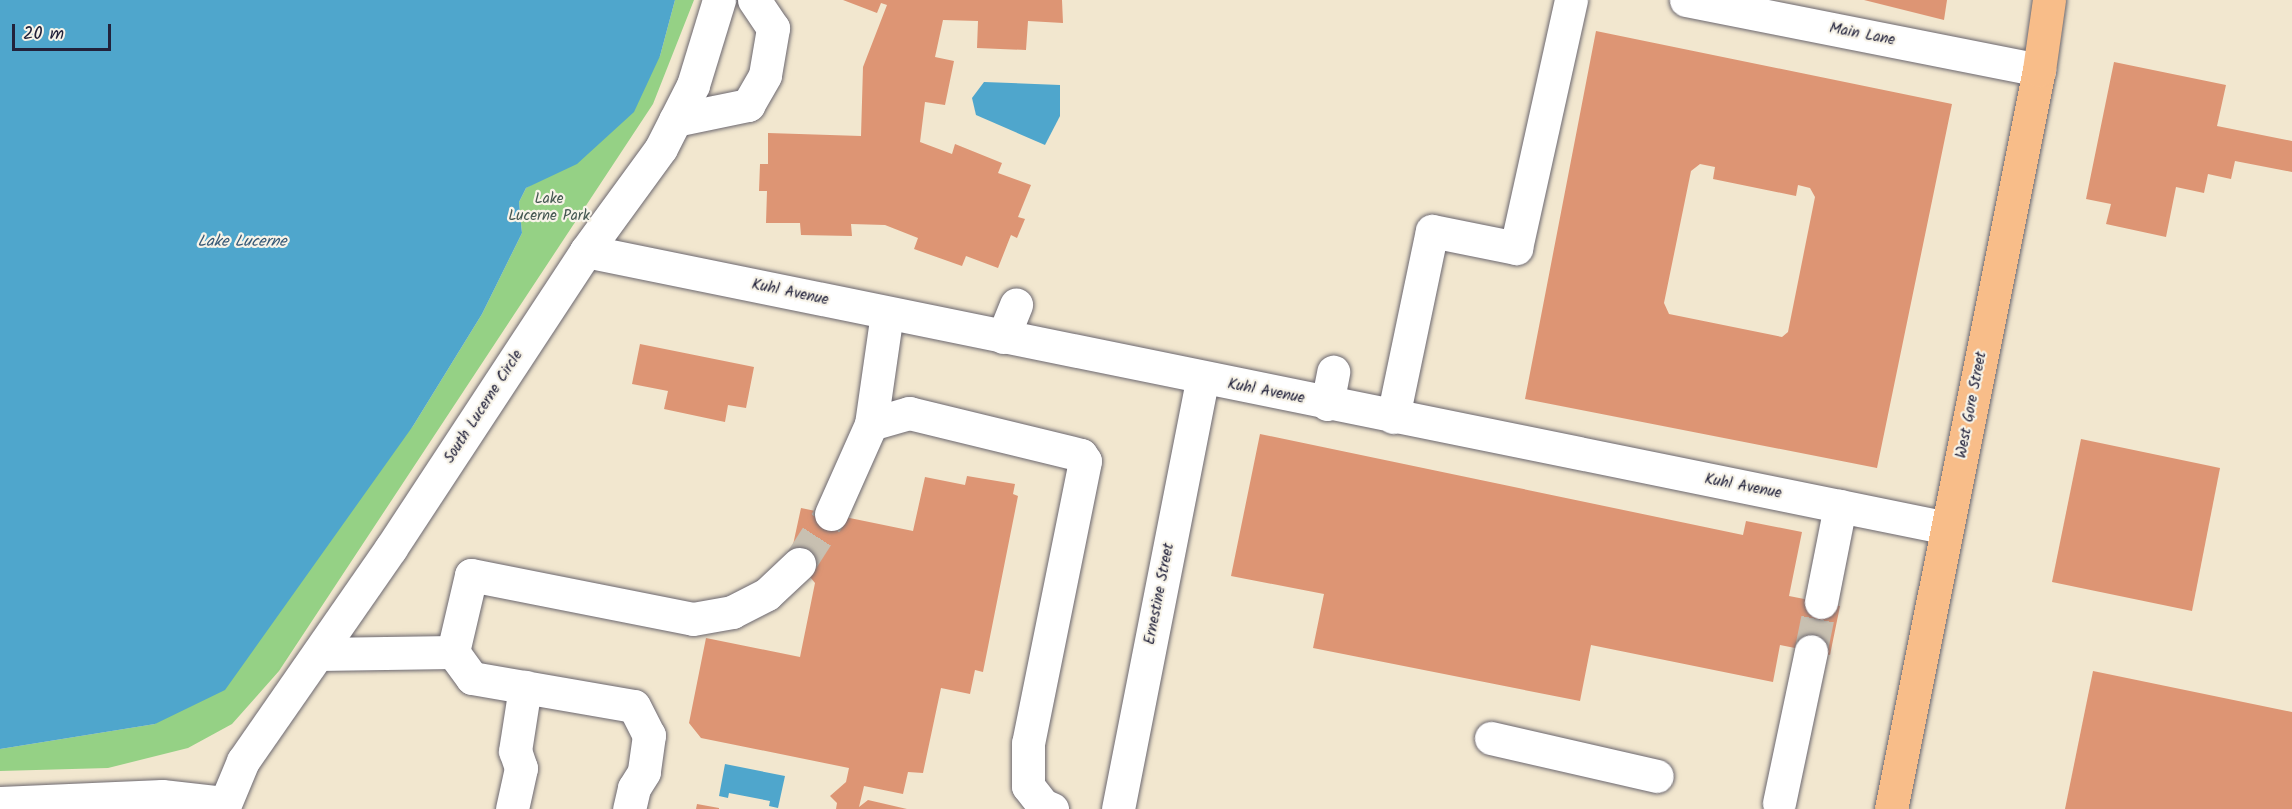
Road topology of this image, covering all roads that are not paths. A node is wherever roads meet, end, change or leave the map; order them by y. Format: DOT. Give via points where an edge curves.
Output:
graph roads {
  1 [pos="718,0"];
  2 [pos="754,0"];
  3 [pos="1571,0"];
  4 [pos="1686,0"];
  5 [pos="2049,0"];
  6 [pos="2039,70"];
  7 [pos="675,120"];
  8 [pos="586,251"];
  9 [pos="1016,305"];
  10 [pos="887,313"];
  11 [pos="1003,337"];
  12 [pos="1333,372"];
  13 [pos="1202,379"];
  14 [pos="1328,404"];
  15 [pos="1393,417"];
  16 [pos="871,424"];
  17 [pos="1840,507"];
  18 [pos="831,514"];
  19 [pos="1947,528"];
  20 [pos="800,564"];
  21 [pos="1821,602"];
  22 [pos="1811,651"];
  23 [pos="453,652"];
  24 [pos="318,654"];
  25 [pos="525,687"];
  26 [pos="1491,738"];
  27 [pos="1658,776"];
  28 [pos="0,803"];
  29 [pos="1779,803"];
  30 [pos="224,806"];
  31 [pos="512,809"];
  32 [pos="630,809"];
  33 [pos="1052,809"];
  34 [pos="1118,809"];
  35 [pos="1891,809"];
  1 -- 7 [label="street, South Lucerne Circle" via="693,85"];
  2 -- 7 [label="street" via="773,27 765,75 748,105"];
  3 -- 15 [label="street" via="1516,248 1432,231"];
  4 -- 6 [label="street, Main Lane"];
  5 -- 6 [label="main road, West Gore Street"];
  6 -- 19 [label="main road, West Gore Street"];
  7 -- 8 [label="street, South Lucerne Circle" via="661,148"];
  8 -- 10 [label="street, Kuhl Avenue"];
  8 -- 24 [label="street, South Lucerne Circle"];
  9 -- 11 [label="street"];
  10 -- 11 [label="street, Kuhl Avenue"];
  10 -- 16 [label="street"];
  11 -- 13 [label="street, Kuhl Avenue"];
  12 -- 14 [label="street"];
  13 -- 14 [label="street, Kuhl Avenue"];
  13 -- 34 [label="street, Ernestine Street"];
  14 -- 15 [label="street, Kuhl Avenue"];
  15 -- 17 [label="street, Kuhl Avenue"];
  16 -- 18 [label="street"];
  16 -- 33 [label="street" via="909,413 1081,455 1085,461 1028,743 1028,786 1043,805"];
  17 -- 19 [label="street, Kuhl Avenue"];
  17 -- 21 [label="street"];
  19 -- 35 [label="main road, West Gore Street"];
  20 -- 23 [label="street" via="766,594 732,612 693,619 471,575"];
  22 -- 29 [label="street"];
  23 -- 24 [label="street"];
  23 -- 25 [label="street" via="472,678"];
  24 -- 30 [label="street, South Lucerne Circle" via="243,761"];
  25 -- 31 [label="street" via="515,751 521,768"];
  25 -- 32 [label="street" via="634,706 649,735 644,772 634,788"];
  26 -- 27 [label="street"];
  28 -- 30 [label="street" via="162,796"];
}
